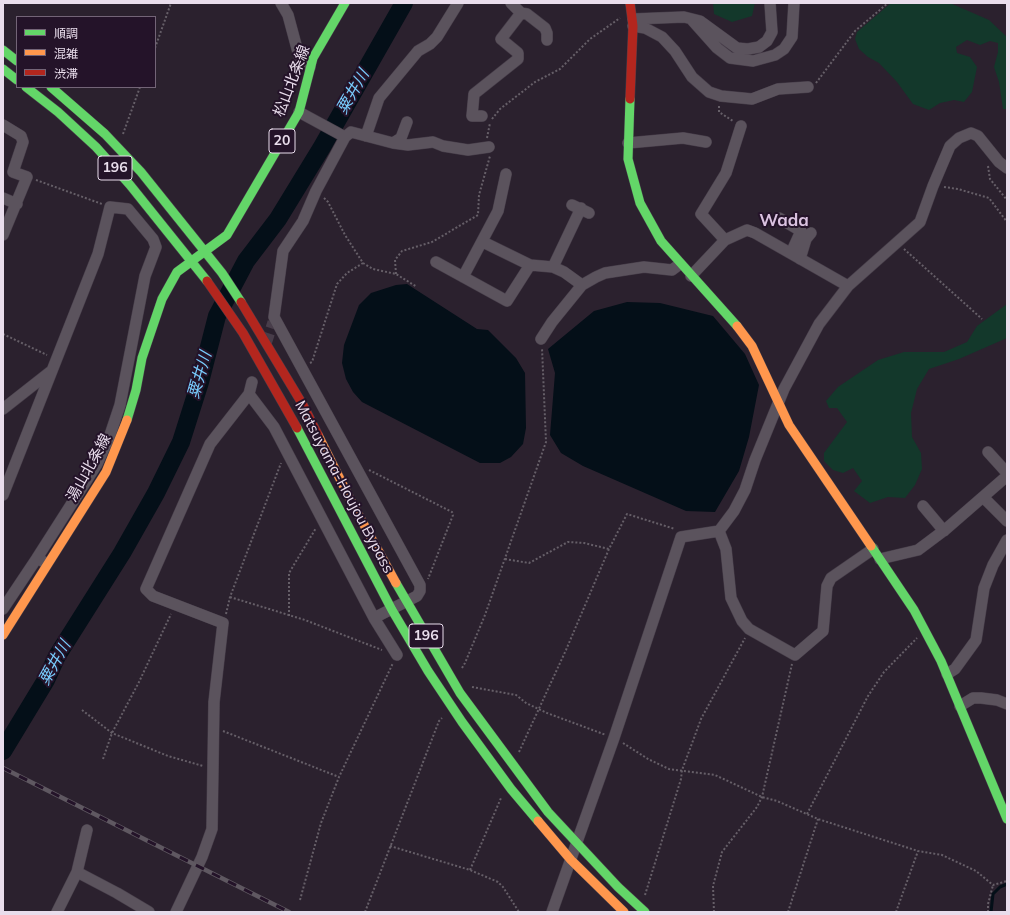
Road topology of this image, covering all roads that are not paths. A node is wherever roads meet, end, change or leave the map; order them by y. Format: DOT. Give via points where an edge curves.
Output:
graph roads {
  1 [pos="281,3"];
  2 [pos="345,3"];
  3 [pos="458,3"];
  4 [pos="511,3"];
  5 [pos="770,3"];
  6 [pos="794,3"];
  7 [pos="632,12"];
  8 [pos="521,13"];
  9 [pos="692,19"];
  10 [pos="547,40"];
  11 [pos="3,50"];
  12 [pos="16,60"];
  13 [pos="310,67"];
  14 [pos="3,69"];
  15 [pos="16,79"];
  16 [pos="808,87"];
  17 [pos="27,88"];
  18 [pos="52,88"];
  19 [pos="299,112"];
  20 [pos="482,116"];
  21 [pos="407,122"];
  22 [pos="3,125"];
  23 [pos="741,126"];
  24 [pos="344,136"];
  25 [pos="366,136"];
  26 [pos="706,142"];
  27 [pos="393,143"];
  28 [pos="628,143"];
  29 [pos="488,148"];
  30 [pos="1007,168"];
  31 [pos="507,180"];
  32 [pos="3,198"];
  33 [pos="17,204"];
  34 [pos="581,209"];
  35 [pos="779,218"];
  36 [pos="811,233"];
  37 [pos="3,235"];
  38 [pos="173,237"];
  39 [pos="724,240"];
  40 [pos="483,242"];
  41 [pos="156,247"];
  42 [pos="205,251"];
  43 [pos="796,256"];
  44 [pos="192,261"];
  45 [pos="441,261"];
  46 [pos="680,264"];
  47 [pos="530,265"];
  48 [pos="553,268"];
  49 [pos="692,276"];
  50 [pos="463,277"];
  51 [pos="582,285"];
  52 [pos="848,286"];
  53 [pos="541,339"];
  54 [pos="51,372"];
  55 [pos="252,382"];
  56 [pos="249,394"];
  57 [pos="778,405"];
  58 [pos="3,408"];
  59 [pos="988,452"];
  60 [pos="1007,474"];
  61 [pos="3,495"];
  62 [pos="983,497"];
  63 [pos="923,506"];
  64 [pos="1007,521"];
  65 [pos="719,531"];
  66 [pos="944,531"];
  67 [pos="1007,540"];
  68 [pos="873,549"];
  69 [pos="38,558"];
  70 [pos="880,559"];
  71 [pos="48,564"];
  72 [pos="406,602"];
  73 [pos="3,609"];
  74 [pos="392,610"];
  75 [pos="374,618"];
  76 [pos="3,635"];
  77 [pos="397,655"];
  78 [pos="947,674"];
  79 [pos="1007,704"];
  80 [pos="960,706"];
  81 [pos="1007,819"];
  82 [pos="87,830"];
  83 [pos="576,843"];
  84 [pos="571,860"];
  85 [pos="77,872"];
  86 [pos="642,909"];
  87 [pos="57,912"];
  88 [pos="149,912"];
  89 [pos="176,912"];
  90 [pos="552,912"];
  91 [pos="624,912"];
  1 -- 13 [label="street" via="288,15 299,56 303,63"];
  2 -- 13 [label="main road, 松山北条線 / 20"];
  3 -- 25 [label="street" via="437,37 418,51 379,98"];
  4 -- 8 [label="street"];
  5 -- 9 [label="street" via="772,32 767,41 759,47 737,48 700,21"];
  6 -- 9 [label="street" via="792,37 784,49 775,55 753,61 730,58 717,48"];
  7 -- 9 [label="street"];
  7 -- 16 [label="street" via="645,28 662,36 692,77 709,92 721,96 752,99 778,89"];
  7 -- 28 [label="main road"];
  8 -- 10 [label="street" via="545,28"];
  8 -- 20 [label="street" via="501,39 518,53 518,59 474,94 472,116"];
  11 -- 12 [label="main road"];
  13 -- 19 [label="main road, 松山北条線 / 20"];
  14 -- 15 [label="main road"];
  17 -- 38 [label="main road, Matsuyama-Houjou Bypass / 196" via="96,147"];
  18 -- 42 [label="main road, Matsuyama-Houjou Bypass / 196" via="141,172"];
  19 -- 24 [label="street"];
  19 -- 42 [label="main road, 松山北条線 / 20" via="227,235"];
  21 -- 27 [label="street" via="402,138"];
  22 -- 33 [label="street" via="21,136 23,142 14,172 27,177"];
  23 -- 39 [label="street" via="726,173 702,214"];
  24 -- 25 [label="street" via="351,132"];
  24 -- 72 [label="street" via="303,221 283,251 273,320 301,366 420,585 420,591 416,596"];
  25 -- 27 [label="street"];
  26 -- 28 [label="street" via="683,138"];
  27 -- 29 [label="street" via="433,142 468,150"];
  28 -- 46 [label="main road" via="628,159 640,203 661,241"];
  30 -- 52 [label="street" via="978,136 971,133 959,138 950,146 920,222"];
  31 -- 40 [label="street" via="498,211"];
  32 -- 33 [label="street"];
  33 -- 37 [label="street"];
  34 -- 48 [label="street"];
  35 -- 43 [label="street" via="801,232"];
  36 -- 43 [label="street"];
  38 -- 41 [label="street"];
  38 -- 44 [label="main road, Matsuyama-Houjou Bypass / 196"];
  39 -- 43 [label="street" via="747,230"];
  39 -- 49 [label="street"];
  40 -- 47 [label="street"];
  40 -- 50 [label="street"];
  41 -- 54 [label="street" via="153,238 128,209 110,207 98,254"];
  41 -- 69 [label="street" via="145,276 120,405 109,438 80,493"];
  42 -- 44 [label="main road, 松山北条線 / 20"];
  42 -- 72 [label="main road, Matsuyama-Houjou Bypass / 196" via="256,326 303,405"];
  43 -- 52 [label="street"];
  44 -- 71 [label="main road, 湯山北条線" via="177,272 162,299 142,358 124,432 106,472"];
  44 -- 74 [label="main road, Matsuyama-Houjou Bypass / 196" via="243,333 290,414"];
  45 -- 50 [label="street"];
  46 -- 49 [label="main road"];
  46 -- 51 [label="street" via="672,270 644,267 605,273"];
  47 -- 48 [label="street"];
  47 -- 50 [label="street" via="508,301"];
  48 -- 51 [label="street" via="564,272"];
  49 -- 57 [label="main road" via="729,315 752,346"];
  51 -- 53 [label="street"];
  52 -- 57 [label="street" via="819,324"];
  54 -- 58 [label="street"];
  54 -- 61 [label="street"];
  55 -- 56 [label="street"];
  56 -- 75 [label="street" via="274,427"];
  56 -- 89 [label="street" via="210,444 146,589 153,596 223,623 214,702 212,830"];
  57 -- 65 [label="street" via="745,490"];
  57 -- 68 [label="main road" via="804,449"];
  59 -- 60 [label="street"];
  60 -- 62 [label="street"];
  62 -- 64 [label="street"];
  62 -- 66 [label="street"];
  63 -- 66 [label="street"];
  65 -- 68 [label="street" via="726,549 731,598 742,621 749,629 795,655 822,631 827,586 832,578"];
  65 -- 83 [label="street" via="681,537"];
  66 -- 70 [label="street" via="918,550"];
  67 -- 78 [label="street" via="984,588 976,640 955,669"];
  68 -- 70 [label="main road"];
  69 -- 71 [label="street"];
  69 -- 73 [label="street"];
  70 -- 78 [label="main road" via="914,610"];
  71 -- 76 [label="main road, 湯山北条線"];
  72 -- 74 [label="street"];
  72 -- 83 [label="main road, Matsuyama-Houjou Bypass / 196" via="460,694 548,812"];
  74 -- 75 [label="street"];
  74 -- 84 [label="main road, Matsuyama-Houjou Bypass / 196" via="453,708 511,789"];
  75 -- 77 [label="street"];
  78 -- 80 [label="main road"];
  79 -- 80 [label="street" via="997,700 973,698"];
  80 -- 81 [label="main road"];
  82 -- 85 [label="street"];
  83 -- 84 [label="street"];
  83 -- 86 [label="main road, Matsuyama-Houjou Bypass / 196"];
  84 -- 90 [label="street"];
  84 -- 91 [label="main road, Matsuyama-Houjou Bypass / 196"];
  85 -- 87 [label="street"];
  85 -- 88 [label="street"];
}
